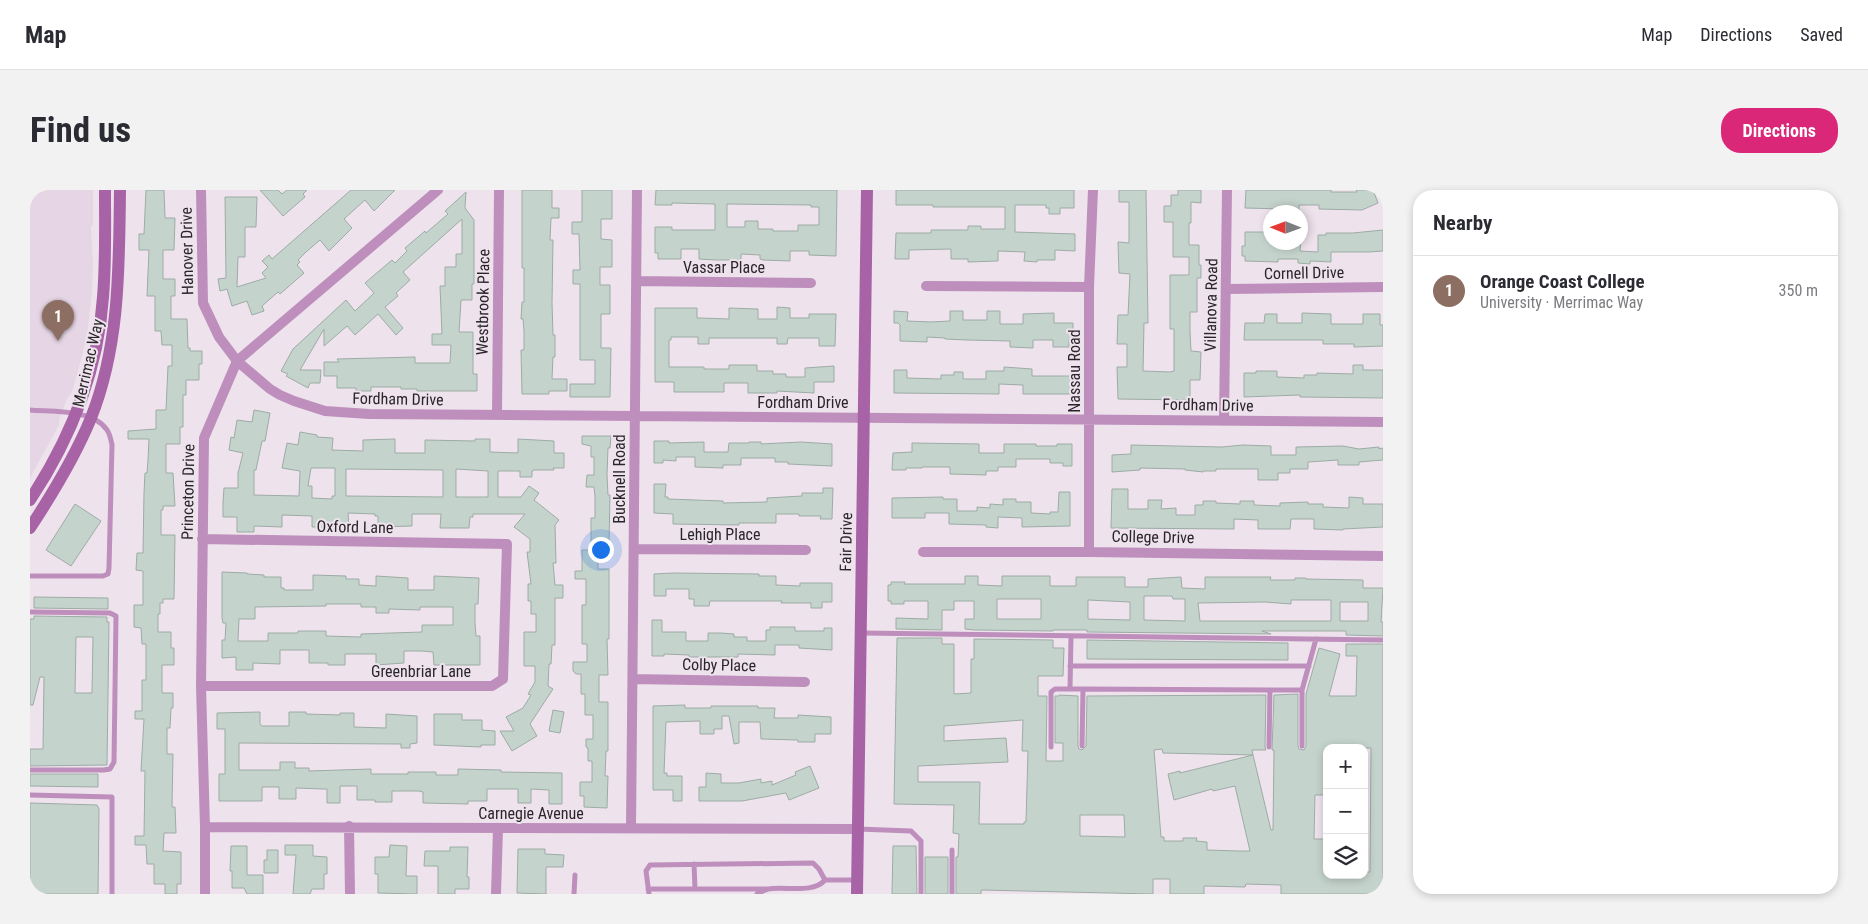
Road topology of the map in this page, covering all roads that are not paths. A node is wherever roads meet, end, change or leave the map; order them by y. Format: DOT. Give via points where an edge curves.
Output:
graph roads {
  1 [pos="105,190"];
  2 [pos="120,190"];
  3 [pos="201,190"];
  4 [pos="438,190"];
  5 [pos="499,190"];
  6 [pos="637,190"];
  7 [pos="867,190"];
  8 [pos="1093,190"];
  9 [pos="1227,190"];
  10 [pos="636,282"];
  11 [pos="812,283"];
  12 [pos="926,286"];
  13 [pos="1089,287"];
  14 [pos="1383,287"];
  15 [pos="1226,289"];
  16 [pos="238,361"];
  17 [pos="30,410"];
  18 [pos="78,414"];
  19 [pos="497,415"];
  20 [pos="634,416"];
  21 [pos="91,418"];
  22 [pos="864,418"];
  23 [pos="1089,419"];
  24 [pos="1224,421"];
  25 [pos="1383,422"];
  26 [pos="30,500"];
  27 [pos="30,528"];
  28 [pos="202,539"];
  29 [pos="507,544"];
  30 [pos="634,550"];
  31 [pos="806,550"];
  32 [pos="923,552"];
  33 [pos="1089,552"];
  34 [pos="1383,556"];
  35 [pos="30,576"];
  36 [pos="30,612"];
  37 [pos="861,633"];
  38 [pos="1070,636"];
  39 [pos="1316,639"];
  40 [pos="1383,640"];
  41 [pos="1070,666"];
  42 [pos="1309,666"];
  43 [pos="633,678"];
  44 [pos="805,682"];
  45 [pos="201,686"];
  46 [pos="1070,689"];
  47 [pos="1083,689"];
  48 [pos="1270,690"];
  49 [pos="1302,690"];
  50 [pos="1082,746"];
  51 [pos="1302,746"];
  52 [pos="1051,747"];
  53 [pos="1269,747"];
  54 [pos="30,770"];
  55 [pos="30,795"];
  56 [pos="349,826"];
  57 [pos="206,827"];
  58 [pos="498,828"];
  59 [pos="631,828"];
  60 [pos="857,829"];
  61 [pos="952,850"];
  62 [pos="694,864"];
  63 [pos="575,874"];
  64 [pos="824,880"];
  65 [pos="857,880"];
  66 [pos="695,889"];
  67 [pos="767,889"];
  68 [pos="648,891"];
  69 [pos="112,894"];
  70 [pos="205,894"];
  71 [pos="350,894"];
  72 [pos="496,894"];
  73 [pos="574,894"];
  74 [pos="757,894"];
  75 [pos="857,894"];
  76 [pos="922,894"];
  77 [pos="952,894"];
  1 -- 18 [label="main road, Merrimac Way" via="104,297 98,339"];
  2 -- 21 [label="main road, Merrimac Way" via="114,327"];
  3 -- 16 [label="street, Hanover Drive" via="203,303 219,337"];
  4 -- 16 [label="street, Princeton Drive"];
  5 -- 19 [label="street, Westbrook Place"];
  6 -- 10 [label="street, Bucknell Road"];
  7 -- 22 [label="main road, Fair Drive"];
  8 -- 13 [label="street, Nassau Road"];
  9 -- 15 [label="street, Villanova Road"];
  10 -- 11 [label="street, Vassar Place"];
  10 -- 20 [label="street, Bucknell Road"];
  12 -- 13 [label="street"];
  13 -- 23 [label="street, Nassau Road"];
  14 -- 15 [label="street, Cornell Drive"];
  15 -- 24 [label="street, Villanova Road"];
  16 -- 19 [label="street, Fordham Drive" via="270,389 294,402 324,411"];
  16 -- 28 [label="street, Princeton Drive" via="204,438"];
  17 -- 18 [label="lane"];
  18 -- 21 [label="lane"];
  18 -- 26 [label="main road, Merrimac Way"];
  19 -- 20 [label="street, Fordham Drive"];
  20 -- 22 [label="street, Fordham Drive"];
  20 -- 30 [label="street, Bucknell Road"];
  21 -- 27 [label="main road, Merrimac Way" via="77,450"];
  21 -- 35 [label="lane" via="106,427 112,445 108,574"];
  22 -- 23 [label="street, Fordham Drive"];
  22 -- 37 [label="main road, Fair Drive"];
  23 -- 24 [label="street, Fordham Drive"];
  23 -- 33 [label="street, Nassau Road"];
  24 -- 25 [label="street, Fordham Drive"];
  28 -- 29 [label="street, Oxford Lane"];
  28 -- 45 [label="street, Princeton Drive"];
  29 -- 45 [label="street, Greenbriar Lane" via="503,679 492,686"];
  30 -- 31 [label="street, Lehigh Place"];
  30 -- 43 [label="street, Bucknell Road"];
  32 -- 33 [label="street, College Drive"];
  33 -- 34 [label="street, College Drive"];
  36 -- 54 [label="lane" via="110,613 116,616 114,762 110,769 104,770"];
  37 -- 38 [label="lane"];
  37 -- 60 [label="main road, Fair Drive"];
  38 -- 39 [label="lane"];
  38 -- 41 [label="lane"];
  39 -- 40 [label="lane"];
  39 -- 42 [label="lane"];
  41 -- 42 [label="lane"];
  41 -- 46 [label="lane"];
  42 -- 49 [label="lane"];
  43 -- 44 [label="street, Colby Place"];
  43 -- 59 [label="street, Bucknell Road"];
  45 -- 57 [label="street, Princeton Drive"];
  46 -- 47 [label="lane"];
  46 -- 52 [label="lane" via="1051,692"];
  47 -- 48 [label="lane"];
  47 -- 50 [label="lane"];
  48 -- 49 [label="lane"];
  48 -- 53 [label="lane"];
  49 -- 51 [label="lane"];
  55 -- 69 [label="lane" via="112,797"];
  56 -- 57 [label="street, Carnegie Avenue"];
  56 -- 58 [label="street, Carnegie Avenue"];
  56 -- 71 [label="street"];
  57 -- 70 [label="street, Princeton Drive"];
  58 -- 59 [label="street, Carnegie Avenue"];
  58 -- 72 [label="street"];
  59 -- 60 [label="street, Carnegie Avenue"];
  60 -- 65 [label="main road, Fair Drive"];
  60 -- 76 [label="lane" via="910,832 922,841"];
  61 -- 77 [label="lane"];
  62 -- 64 [label="lane" via="813,863"];
  62 -- 66 [label="lane"];
  62 -- 68 [label="lane" via="650,865 646,871"];
  63 -- 73 [label="lane"];
  64 -- 65 [label="lane"];
  64 -- 67 [label="lane" via="814,890"];
  65 -- 75 [label="main road, Fair Drive"];
  66 -- 67 [label="lane"];
  66 -- 68 [label="lane"];
  67 -- 74 [label="lane"];
}
